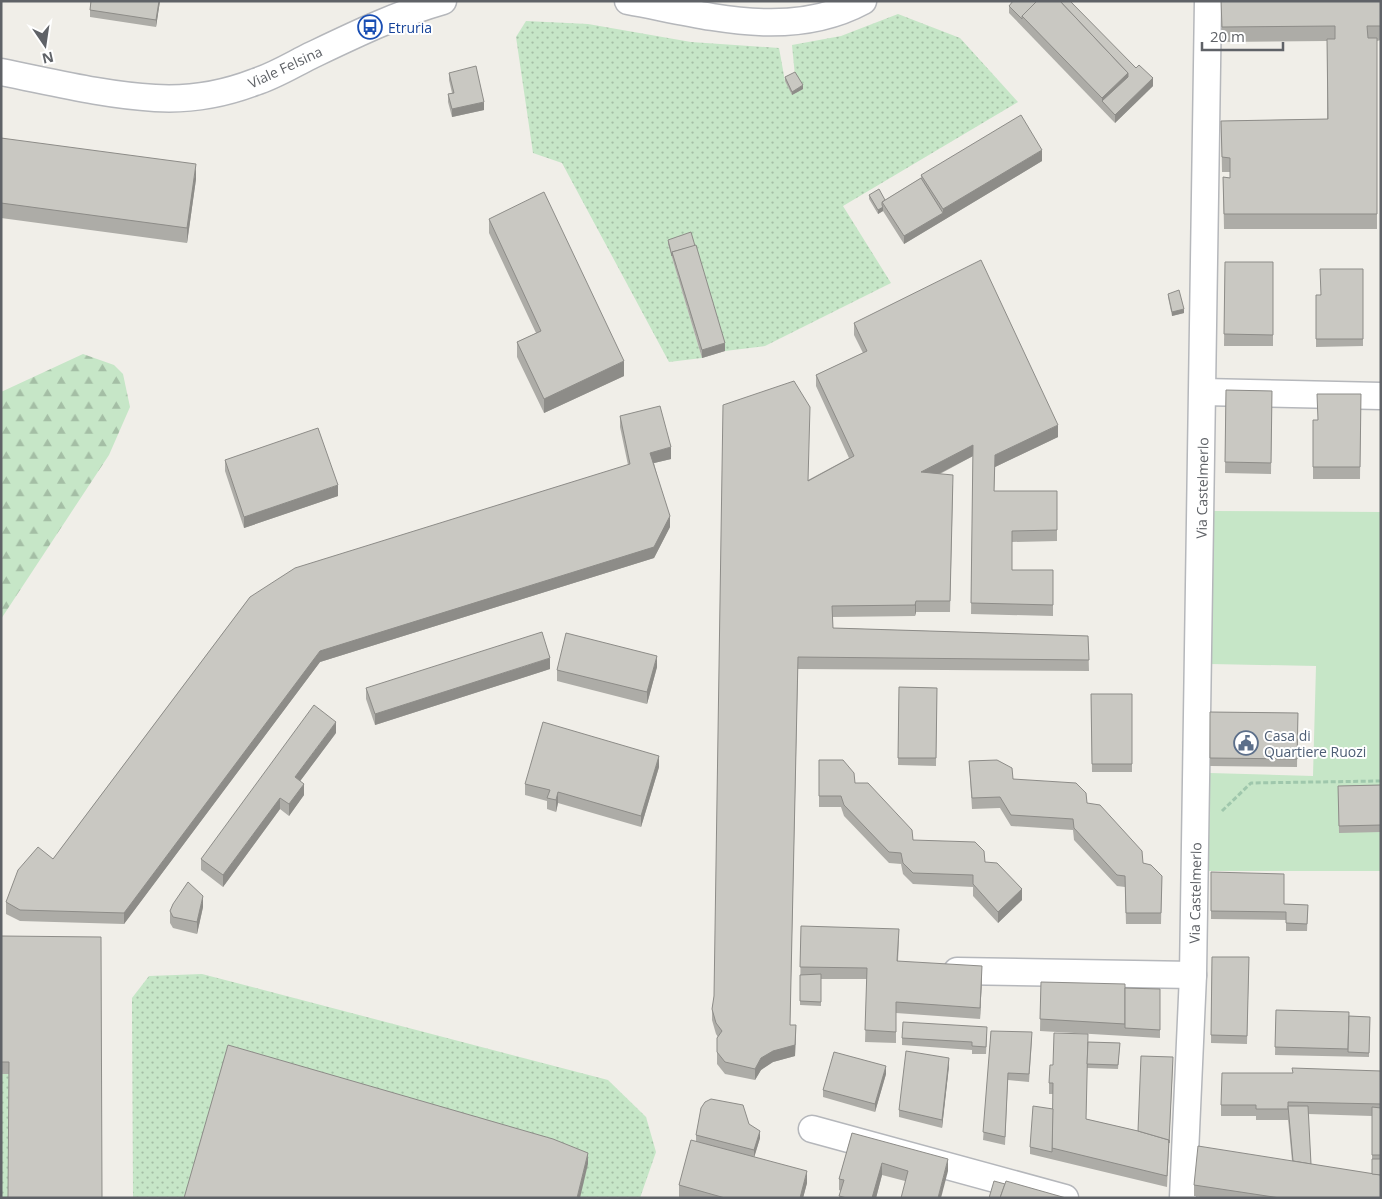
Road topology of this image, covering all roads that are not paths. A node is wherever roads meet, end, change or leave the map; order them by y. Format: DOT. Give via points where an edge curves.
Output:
graph roads {
  1 [pos="443,1"];
  2 [pos="628,1"];
  3 [pos="863,1"];
  4 [pos="1208,1"];
  5 [pos="1,72"];
  6 [pos="1203,392"];
  7 [pos="1381,396"];
  8 [pos="957,971"];
  9 [pos="1194,975"];
  10 [pos="812,1129"];
  11 [pos="1065,1198"];
  12 [pos="1183,1198"];
  1 -- 5 [label="street, Viale Felsina" via="370,27 258,82 203,96 156,98 122,94"];
  2 -- 3 [label="street" via="747,22 789,23 822,17"];
  4 -- 6 [label="street, Via Castelmerlo"];
  6 -- 7 [label="street"];
  6 -- 9 [label="street, Via Castelmerlo"];
  8 -- 9 [label="street"];
  9 -- 12 [label="street, Via Castelmerlo"];
  10 -- 11 [label="street"];
}
